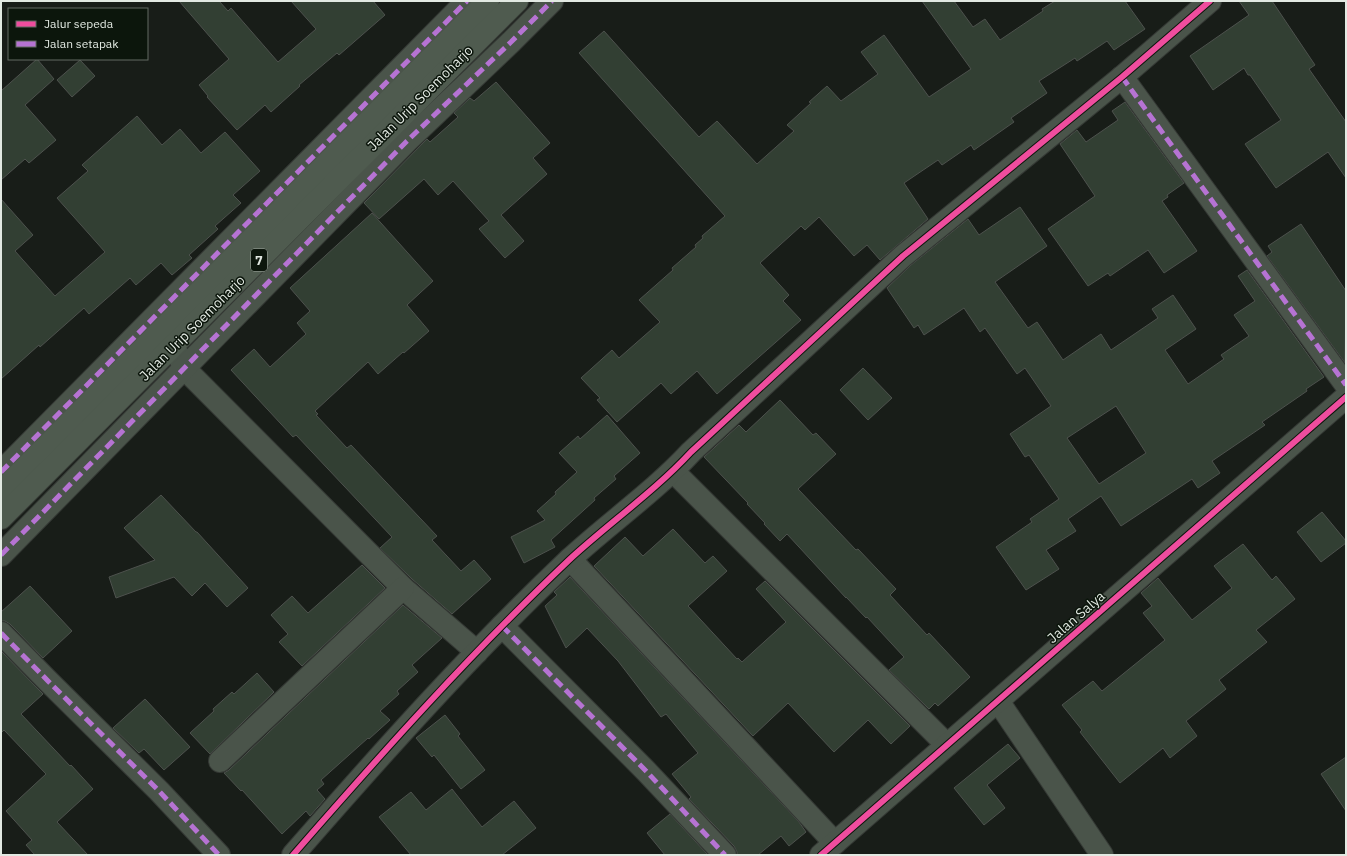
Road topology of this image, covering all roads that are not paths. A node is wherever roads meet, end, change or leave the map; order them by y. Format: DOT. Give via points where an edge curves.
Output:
graph roads {
  1 [pos="467,1"];
  2 [pos="488,1"];
  3 [pos="517,1"];
  4 [pos="552,1"];
  5 [pos="1210,1"];
  6 [pos="1122,77"];
  7 [pos="174,346"];
  8 [pos="184,368"];
  9 [pos="1346,385"];
  10 [pos="1346,398"];
  11 [pos="673,471"];
  12 [pos="1,472"];
  13 [pos="1,492"];
  14 [pos="1,518"];
  15 [pos="1,554"];
  16 [pos="570,559"];
  17 [pos="403,588"];
  18 [pos="502,626"];
  19 [pos="1,633"];
  20 [pos="477,652"];
  21 [pos="998,701"];
  22 [pos="947,745"];
  23 [pos="220,761"];
  24 [pos="828,849"];
  25 [pos="219,855"];
  26 [pos="292,855"];
  27 [pos="725,855"];
  28 [pos="1102,855"];
  1 -- 12 [label="street"];
  2 -- 13 [label="highway, Jalan Urip Soemoharjo / 7"];
  3 -- 7 [label="highway, Jalan Urip Soemoharjo / 7"];
  4 -- 8 [label="street" via="407,141"];
  5 -- 6 [label="street"];
  6 -- 9 [label="street"];
  6 -- 11 [label="street" via="903,256"];
  7 -- 8 [label="street"];
  7 -- 14 [label="highway, Jalan Urip Soemoharjo / 7"];
  8 -- 15 [label="street"];
  8 -- 17 [label="street"];
  10 -- 21 [label="street, Jalan Salya"];
  11 -- 16 [label="street"];
  11 -- 22 [label="street"];
  16 -- 18 [label="street"];
  16 -- 24 [label="street"];
  17 -- 20 [label="street"];
  17 -- 23 [label="street"];
  18 -- 20 [label="street"];
  18 -- 27 [label="street"];
  19 -- 25 [label="street" via="159,791"];
  20 -- 26 [label="street"];
  21 -- 22 [label="street, Jalan Salya"];
  21 -- 28 [label="street"];
  22 -- 24 [label="street, Jalan Salya"];
}
